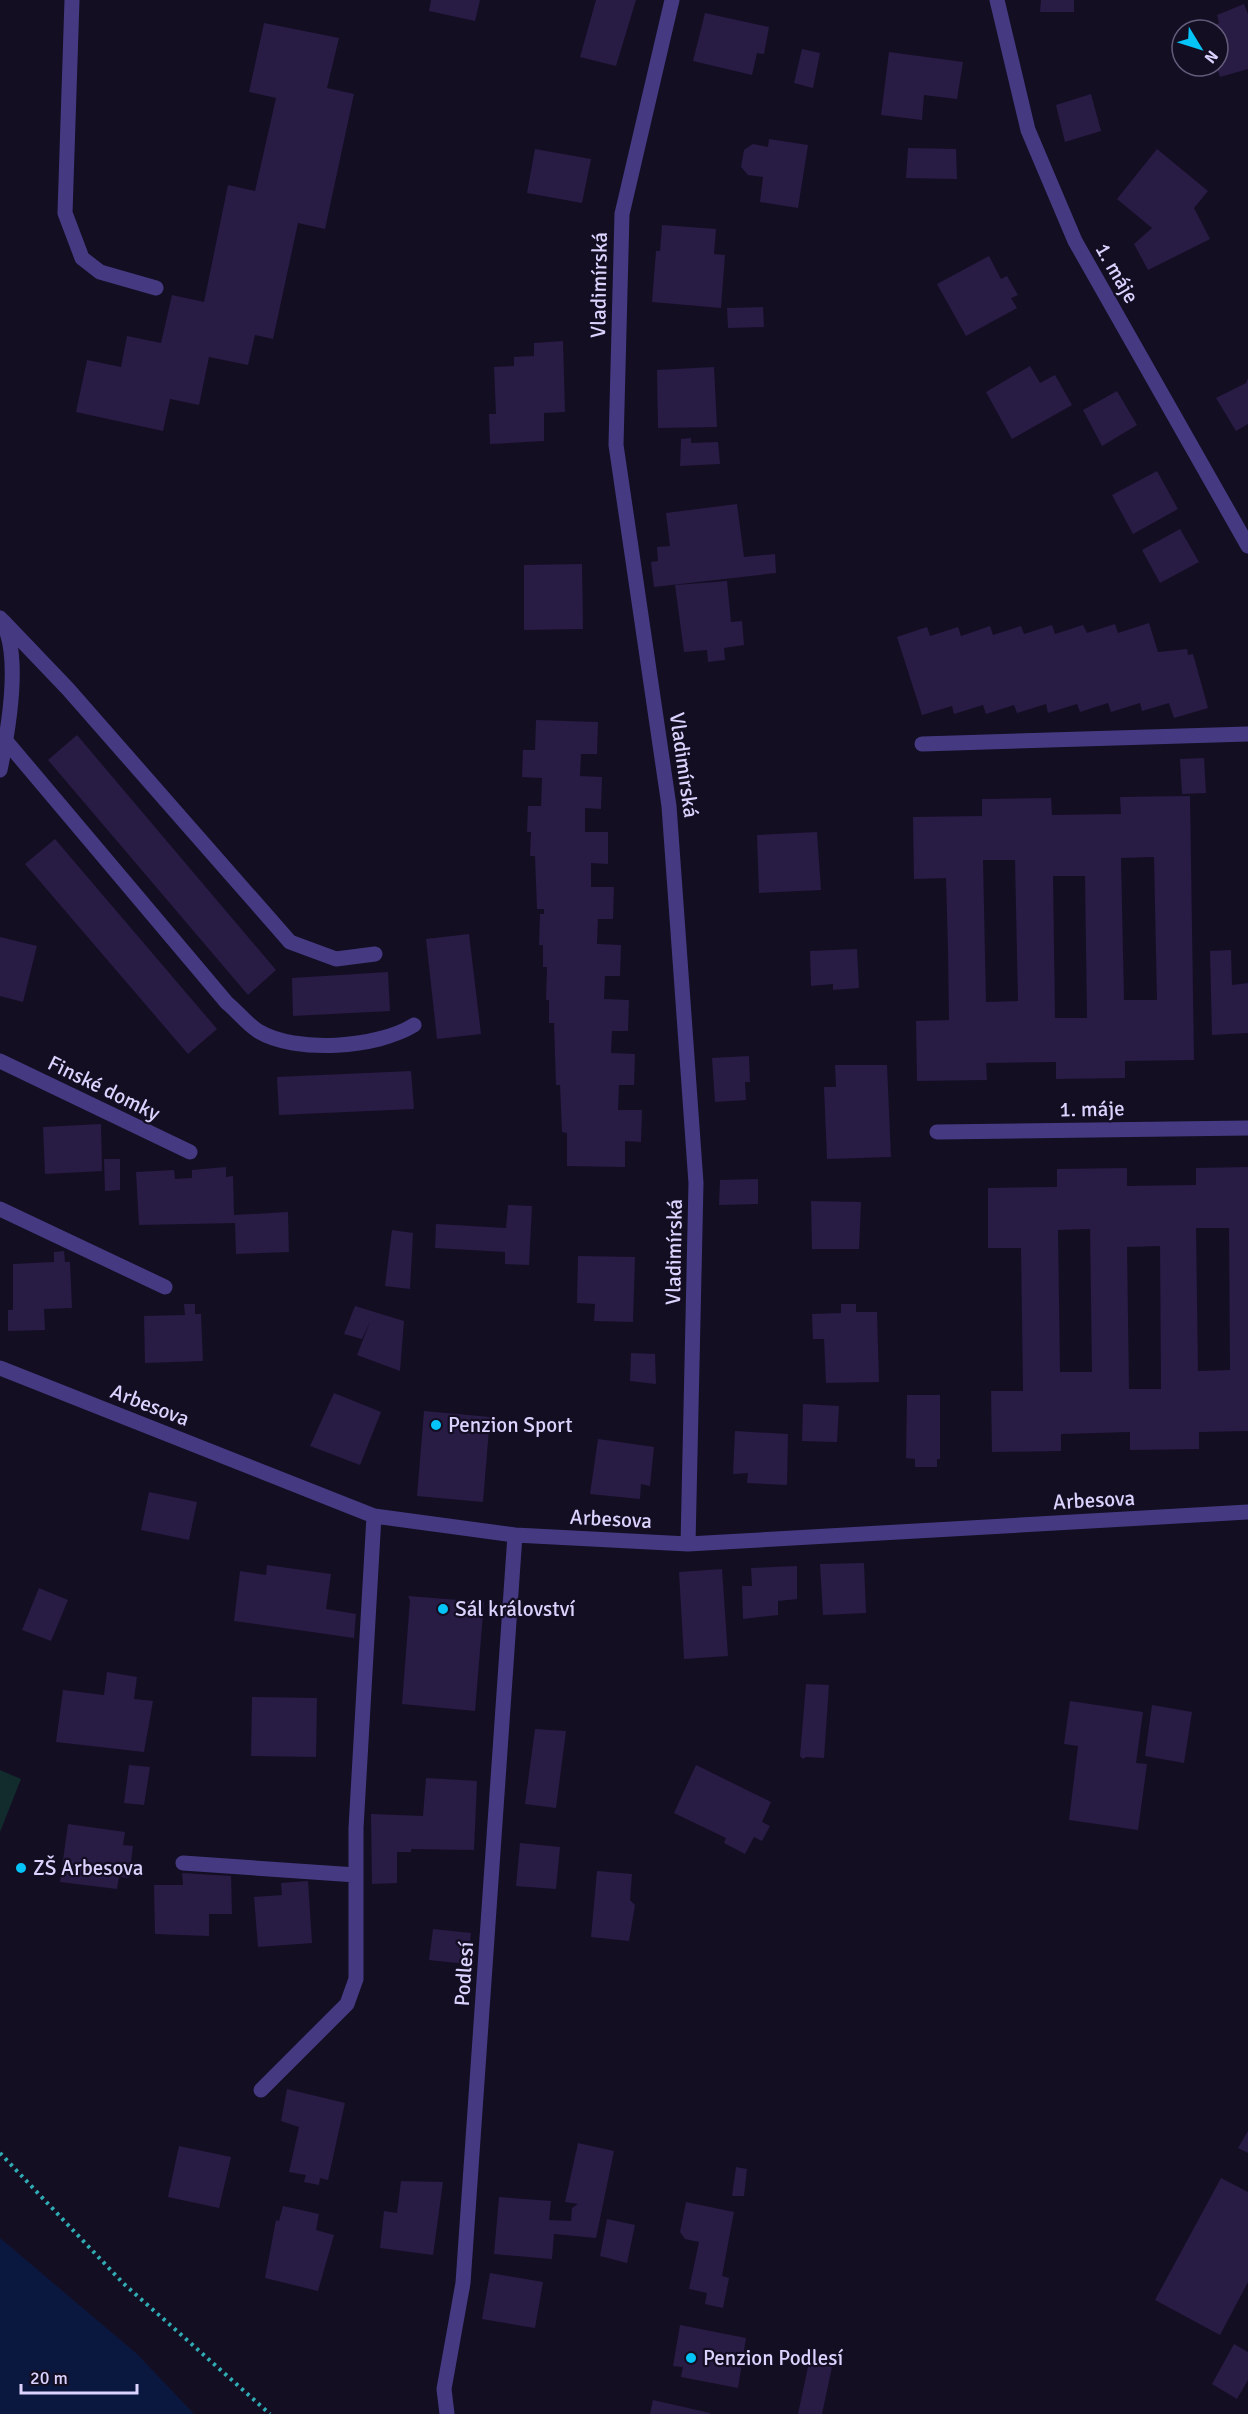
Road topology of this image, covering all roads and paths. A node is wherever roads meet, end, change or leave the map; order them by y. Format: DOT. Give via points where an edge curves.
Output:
graph roads {
  1 [pos="72,0"];
  2 [pos="672,0"];
  3 [pos="997,0"];
  4 [pos="156,288"];
  5 [pos="1248,546"];
  6 [pos="1,620"];
  7 [pos="1248,734"];
  8 [pos="6,741"];
  9 [pos="922,744"];
  10 [pos="0,770"];
  11 [pos="375,954"];
  12 [pos="414,1025"];
  13 [pos="0,1061"];
  14 [pos="1248,1128"];
  15 [pos="937,1132"];
  16 [pos="190,1152"];
  17 [pos="0,1209"];
  18 [pos="165,1287"];
  19 [pos="0,1368"];
  20 [pos="374,1516"];
  21 [pos="1245,1516"];
  22 [pos="515,1535"];
  23 [pos="688,1544"];
  24 [pos="183,1863"];
  25 [pos="356,1875"];
  26 [pos="261,2090"];
  27 [pos="0,2152"];
  28 [pos="270,2414"];
  29 [pos="447,2414"];
  1 -- 4 [label="street" via="65,213 82,258 100,272"];
  2 -- 23 [label="street, Vladimírská" via="622,214 616,445 669,806 696,1183"];
  3 -- 5 [label="street, 1. máje" via="1028,130 1075,242"];
  6 -- 8 [label="street" via="10,636 10,723"];
  6 -- 11 [label="street" via="68,689 290,942 336,959"];
  7 -- 9 [label="street"];
  8 -- 10 [label="street"];
  8 -- 12 [label="street" via="227,1003 257,1030 292,1044 338,1044 396,1036"];
  13 -- 16 [label="street, Finské domky"];
  14 -- 15 [label="street, 1. máje"];
  17 -- 18 [label="street"];
  19 -- 20 [label="street, Arbesova"];
  20 -- 22 [label="street, Arbesova"];
  20 -- 25 [label="street"];
  21 -- 23 [label="street, Arbesova"];
  22 -- 23 [label="street, Arbesova"];
  22 -- 29 [label="street, Podlesí" via="464,2283 444,2389"];
  24 -- 25 [label="street"];
  25 -- 26 [label="street" via="356,1979 347,2004"];
  27 -- 28 [label="path" via="123,2283"];
}
